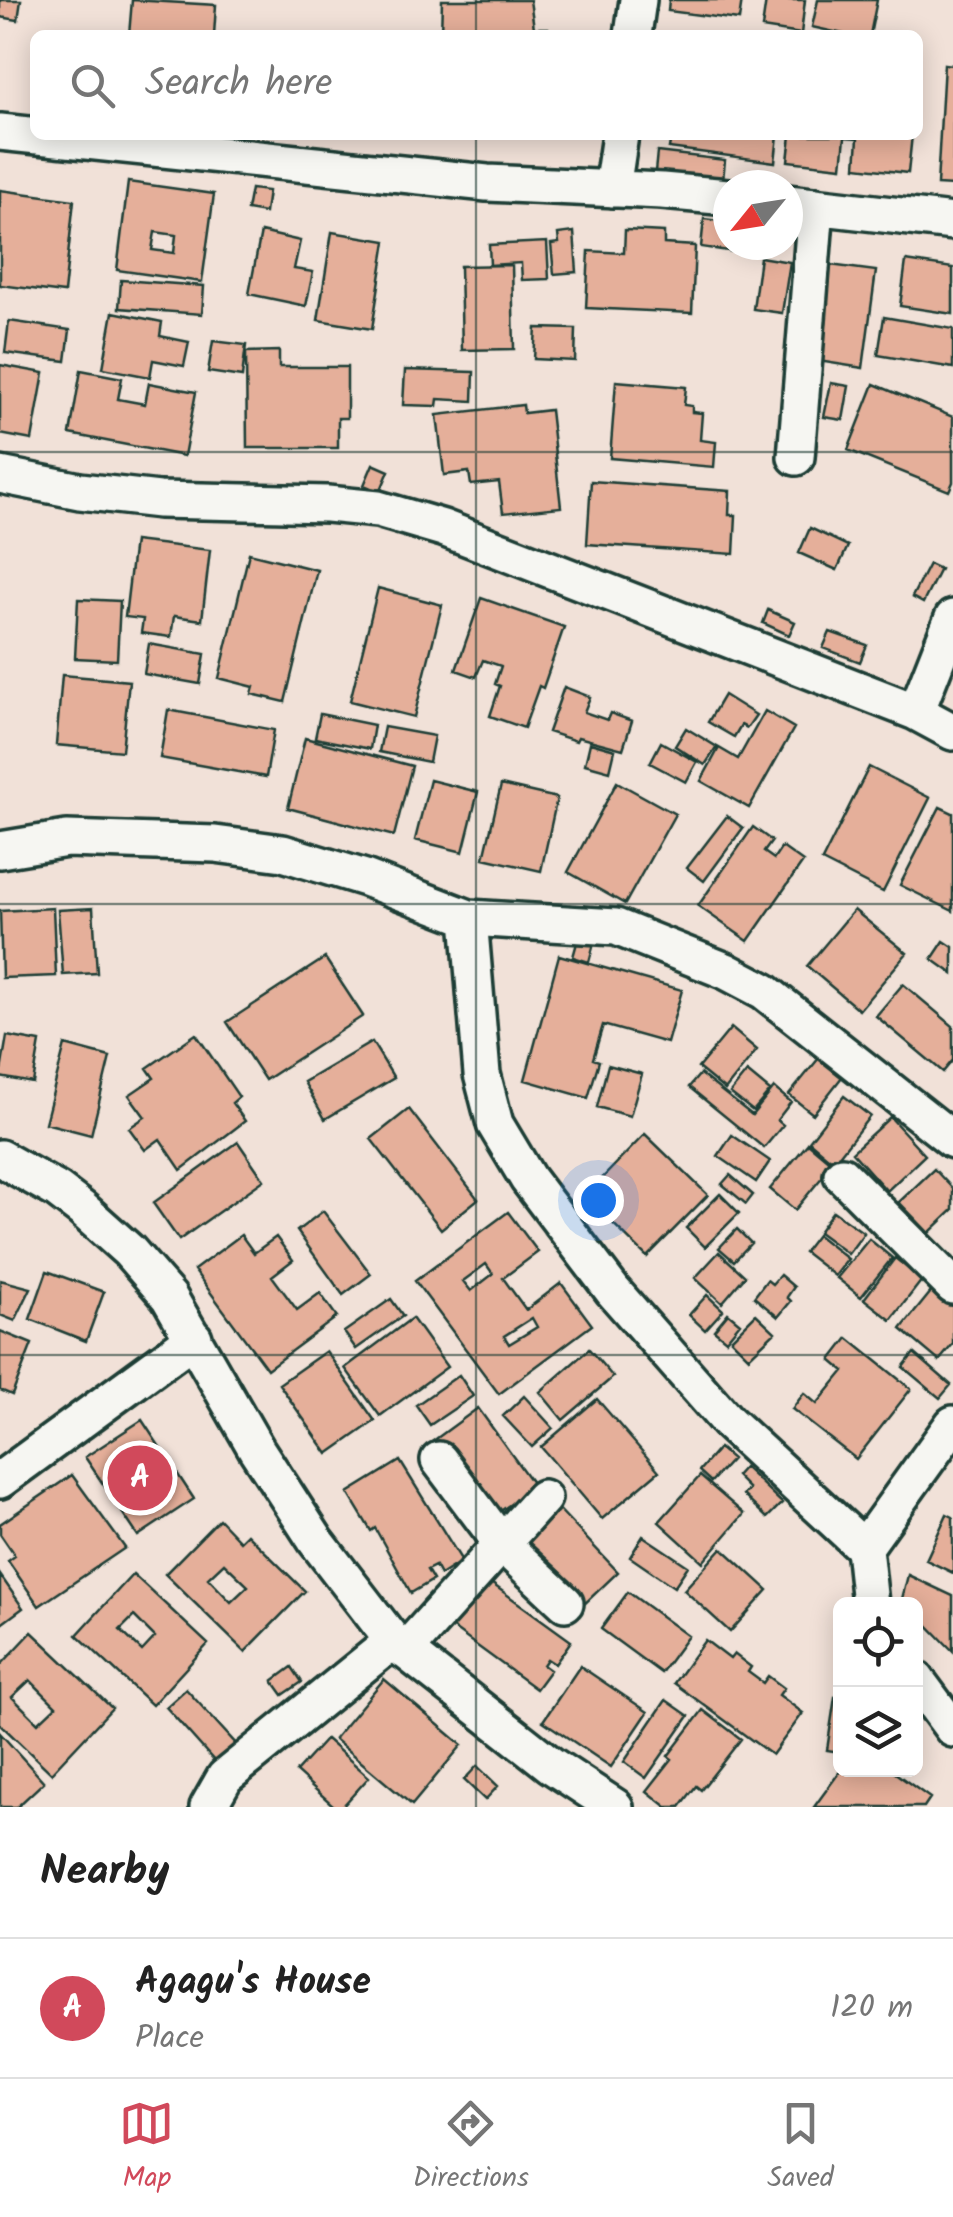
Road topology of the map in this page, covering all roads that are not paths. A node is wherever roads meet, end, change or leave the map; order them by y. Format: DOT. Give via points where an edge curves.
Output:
graph roads {
  1 [pos="638,0"];
  2 [pos="634,30"];
  3 [pos="0,132"];
  4 [pos="30,135"];
  5 [pos="75,140"];
  6 [pos="619,140"];
  7 [pos="612,189"];
  8 [pos="713,196"];
  9 [pos="803,205"];
  10 [pos="953,222"];
  11 [pos="801,260"];
  12 [pos="796,457"];
  13 [pos="0,475"];
  14 [pos="953,618"];
  15 [pos="916,712"];
  16 [pos="953,732"];
  17 [pos="0,850"];
  18 [pos="469,918"];
  19 [pos="953,1140"];
  20 [pos="0,1158"];
  21 [pos="842,1174"];
  22 [pos="953,1286"];
  23 [pos="194,1338"];
  24 [pos="953,1424"];
  25 [pos="439,1460"];
  26 [pos="940,1466"];
  27 [pos="0,1480"];
  28 [pos="543,1498"];
  29 [pos="502,1544"];
  30 [pos="864,1548"];
  31 [pos="869,1597"];
  32 [pos="565,1603"];
  33 [pos="399,1646"];
  34 [pos="922,1687"];
  35 [pos="953,1730"];
  36 [pos="208,1807"];
  37 [pos="615,1807"];
  1 -- 2 [label="street"];
  3 -- 4 [label="street"];
  5 -- 7 [label="street" via="487,184"];
  6 -- 7 [label="street"];
  7 -- 8 [label="street"];
  9 -- 10 [label="street"];
  11 -- 12 [label="street"];
  13 -- 15 [label="street" via="159,500 378,509 443,528"];
  14 -- 15 [label="street"];
  15 -- 16 [label="street"];
  17 -- 18 [label="street" via="66,839 283,853"];
  18 -- 19 [label="street" via="616,927 726,970 764,991"];
  18 -- 30 [label="street" via="482,1074 495,1124 528,1179 613,1292 716,1408"];
  20 -- 23 [label="street" via="57,1190 129,1250"];
  21 -- 22 [label="street"];
  23 -- 27 [label="street"];
  23 -- 33 [label="street" via="316,1541"];
  24 -- 26 [label="street"];
  25 -- 29 [label="street"];
  26 -- 30 [label="street"];
  28 -- 29 [label="street"];
  29 -- 32 [label="street"];
  29 -- 33 [label="street"];
  30 -- 31 [label="street"];
  33 -- 36 [label="street" via="225,1777"];
  33 -- 37 [label="street"];
  34 -- 35 [label="street"];
}
